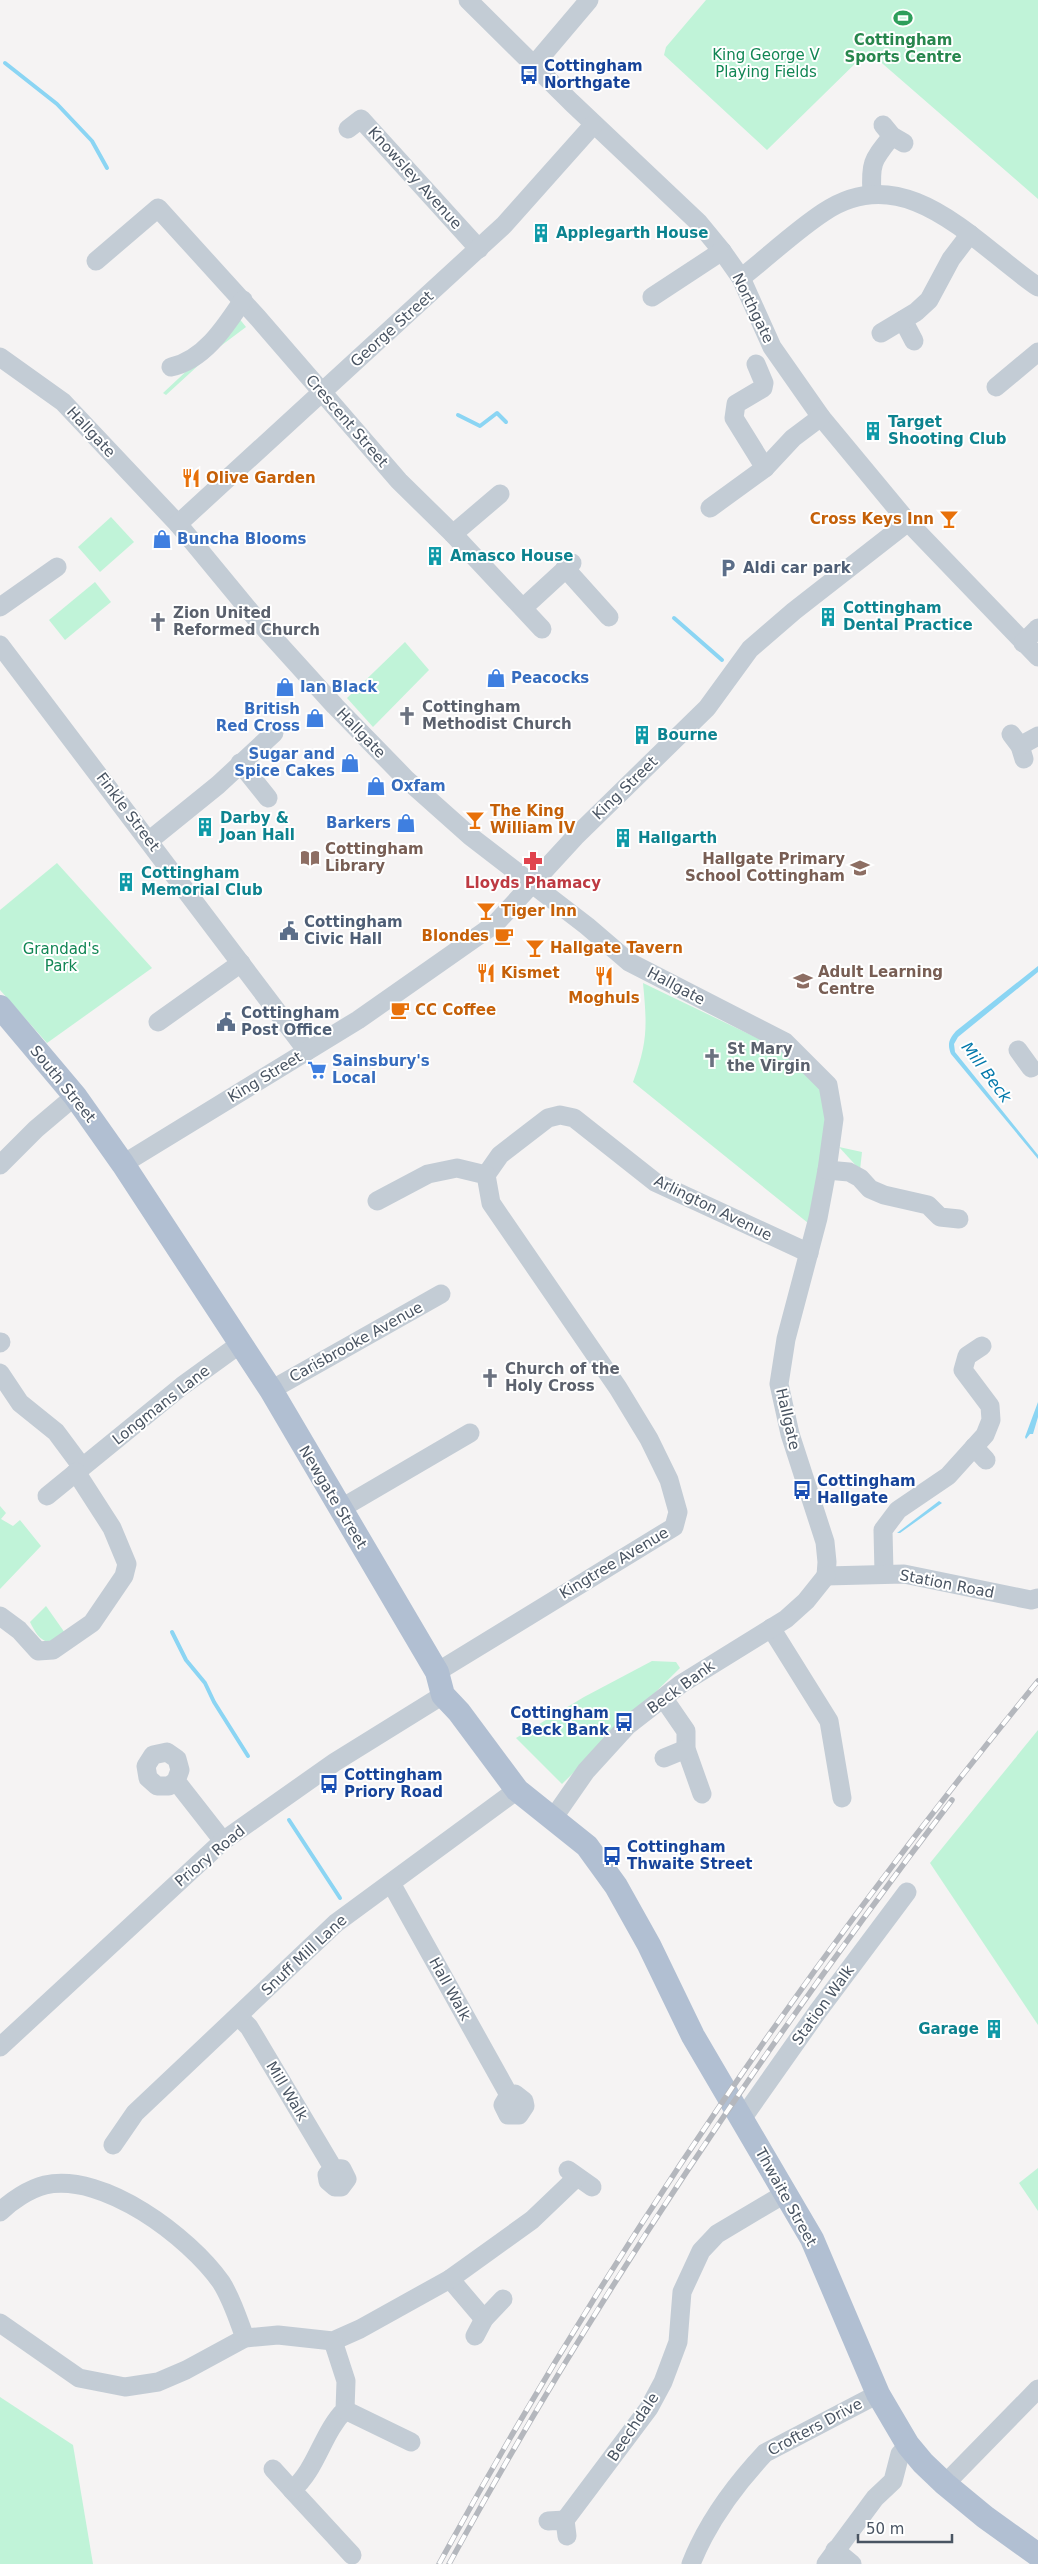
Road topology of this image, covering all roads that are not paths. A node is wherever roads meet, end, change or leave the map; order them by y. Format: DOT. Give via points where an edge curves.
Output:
graph roads {
  1 [pos="468,0"];
  2 [pos="589,0"];
  3 [pos="534,65"];
  4 [pos="594,124"];
  5 [pos="348,129"];
  6 [pos="893,135"];
  7 [pos="872,193"];
  8 [pos="970,234"];
  9 [pos="479,249"];
  10 [pos="722,251"];
  11 [pos="96,261"];
  12 [pos="741,278"];
  13 [pos="1038,287"];
  14 [pos="652,297"];
  15 [pos="243,300"];
  16 [pos="903,320"];
  17 [pos="881,333"];
  18 [pos="914,341"];
  19 [pos="1038,352"];
  20 [pos="0,357"];
  21 [pos="756,364"];
  22 [pos="170,367"];
  23 [pos="995,387"];
  24 [pos="322,393"];
  25 [pos="821,417"];
  26 [pos="765,468"];
  27 [pos="500,494"];
  28 [pos="710,508"];
  29 [pos="908,522"];
  30 [pos="178,524"];
  31 [pos="453,534"];
  32 [pos="58,567"];
  33 [pos="0,607"];
  34 [pos="523,608"];
  35 [pos="610,617"];
  36 [pos="1038,628"];
  37 [pos="542,629"];
  38 [pos="1022,643"];
  39 [pos="0,646"];
  40 [pos="1038,657"];
  41 [pos="274,733"];
  42 [pos="1038,736"];
  43 [pos="1018,746"];
  44 [pos="240,763"];
  45 [pos="268,798"];
  46 [pos="150,840"];
  47 [pos="531,884"];
  48 [pos="241,963"];
  49 [pos="0,1007"];
  50 [pos="158,1022"];
  51 [pos="307,1052"];
  52 [pos="75,1096"];
  53 [pos="123,1164"];
  54 [pos="0,1165"];
  55 [pos="827,1170"];
  56 [pos="486,1175"];
  57 [pos="382,1192"];
  58 [pos="959,1219"];
  59 [pos="809,1253"];
  60 [pos="441,1294"];
  61 [pos="240,1344"];
  62 [pos="982,1346"];
  63 [pos="0,1373"];
  64 [pos="270,1390"];
  65 [pos="470,1433"];
  66 [pos="79,1469"];
  67 [pos="47,1496"];
  68 [pos="340,1509"];
  69 [pos="884,1573"];
  70 [pos="826,1576"];
  71 [pos="1038,1598"];
  72 [pos="0,1616"];
  73 [pos="772,1628"];
  74 [pos="437,1672"];
  75 [pos="443,1695"];
  76 [pos="664,1699"];
  77 [pos="686,1749"];
  78 [pos="664,1758"];
  79 [pos="176,1781"];
  80 [pos="517,1790"];
  81 [pos="702,1794"];
  82 [pos="842,1798"];
  83 [pos="554,1818"];
  84 [pos="223,1841"];
  85 [pos="391,1883"];
  86 [pos="907,1892"];
  87 [pos="238,2016"];
  88 [pos="1,2045"];
  89 [pos="509,2096"];
  90 [pos="742,2119"];
  91 [pos="113,2145"];
  92 [pos="333,2168"];
  93 [pos="579,2178"];
  94 [pos="786,2193"];
  95 [pos="0,2212"];
  96 [pos="450,2279"];
  97 [pos="502,2299"];
  98 [pos="484,2319"];
  99 [pos="0,2323"];
  100 [pos="474,2336"];
  101 [pos="245,2338"];
  102 [pos="333,2341"];
  103 [pos="1038,2389"];
  104 [pos="878,2394"];
  105 [pos="345,2410"];
  106 [pos="411,2442"];
  107 [pos="908,2445"];
  108 [pos="273,2469"];
  109 [pos="946,2484"];
  110 [pos="292,2490"];
  111 [pos="560,2526"];
  112 [pos="353,2556"];
  113 [pos="830,2557"];
  114 [pos="1033,2557"];
  115 [pos="691,2564"];
  116 [pos="852,2564"];
  1 -- 3 [label="street, Northgate"];
  2 -- 3 [label="street"];
  3 -- 4 [label="street, Northgate"];
  4 -- 9 [label="street, George Street"];
  4 -- 10 [label="street, Northgate" via="699,223"];
  5 -- 9 [label="street, Knowsley Avenue" via="361,119"];
  6 -- 7 [label="street" via="875,157 870,170"];
  7 -- 8 [label="street" via="918,201"];
  7 -- 12 [label="street" via="847,200 824,212"];
  8 -- 13 [label="street"];
  8 -- 16 [label="street" via="951,259 929,300"];
  9 -- 24 [label="street, George Street"];
  10 -- 12 [label="street, Northgate"];
  10 -- 14 [label="street"];
  11 -- 15 [label="street, Crescent Street" via="158,208"];
  12 -- 25 [label="street, Northgate" via="772,346"];
  15 -- 22 [label="street" via="206,347 185,364"];
  15 -- 24 [label="street, Crescent Street"];
  16 -- 17 [label="street"];
  16 -- 18 [label="street"];
  19 -- 23 [label="street"];
  20 -- 30 [label="street, Hallgate" via="64,402"];
  21 -- 26 [label="street" via="764,382 763,388 736,404 734,418"];
  24 -- 30 [label="street, George Street"];
  24 -- 31 [label="street, Crescent Street" via="399,481"];
  25 -- 26 [label="street" via="793,438"];
  25 -- 29 [label="street, Northgate"];
  26 -- 28 [label="street"];
  27 -- 31 [label="street"];
  29 -- 38 [label="street, Northgate"];
  29 -- 47 [label="street, King Street" via="771,629 750,650 707,708 574,836"];
  30 -- 47 [label="street, Hallgate" via="282,648 406,779"];
  31 -- 34 [label="street, Crescent Street"];
  32 -- 33 [label="street"];
  34 -- 35 [label="street" via="569,566"];
  34 -- 37 [label="street, Crescent Street"];
  36 -- 38 [label="street"];
  38 -- 40 [label="street, Northgate"];
  39 -- 46 [label="street, Finkle Street"];
  41 -- 44 [label="street"];
  42 -- 43 [label="street"];
  44 -- 45 [label="street"];
  44 -- 46 [label="street"];
  46 -- 48 [label="street, Finkle Street"];
  47 -- 51 [label="street, King Street" via="495,924"];
  47 -- 55 [label="street, Hallgate" via="629,962 785,1042 803,1059 828,1085 834,1119"];
  48 -- 50 [label="street"];
  48 -- 51 [label="street, Finkle Street"];
  49 -- 52 [label="main road, South Street"];
  51 -- 53 [label="street, King Street"];
  52 -- 53 [label="main road, South Street"];
  52 -- 54 [label="street"];
  53 -- 61 [label="main road, Newgate Street"];
  55 -- 58 [label="street" via="849,1172 860,1178 870,1190 928,1205 938,1224"];
  55 -- 59 [label="street, Hallgate"];
  56 -- 57 [label="street" via="457,1168 428,1174"];
  56 -- 59 [label="street, Arlington Avenue" via="500,1155 548,1118 560,1115 574,1118 655,1182"];
  56 -- 74 [label="street, Kingtree Avenue" via="491,1203 618,1388 649,1439 668,1480 678,1512 674,1527"];
  59 -- 70 [label="street, Hallgate" via="786,1339 780,1384 790,1434 825,1542"];
  60 -- 64 [label="street, Carisbrooke Avenue"];
  61 -- 64 [label="main road, Newgate Street"];
  61 -- 66 [label="street, Longmans Lane"];
  62 -- 69 [label="street" via="967,1356 963,1370 990,1406 991,1420 980,1454 893,1516 883,1530"];
  63 -- 66 [label="street" via="20,1403 56,1432"];
  64 -- 68 [label="main road, Newgate Street"];
  65 -- 68 [label="street"];
  66 -- 67 [label="street, Longmans Lane"];
  66 -- 72 [label="street" via="112,1528 127,1564 124,1576 92,1623 53,1650 38,1651 19,1630"];
  68 -- 74 [label="main road, Newgate Street"];
  69 -- 70 [label="street, Station Road"];
  69 -- 71 [label="street, Station Road" via="1031,1600"];
  70 -- 73 [label="street, Beck Bank" via="806,1601"];
  73 -- 76 [label="street, Beck Bank" via="681,1684"];
  73 -- 82 [label="street" via="829,1721"];
  74 -- 75 [label="main road, Newgate Street"];
  75 -- 80 [label="main road, Newgate Street"];
  75 -- 84 [label="street, Priory Road" via="335,1762"];
  76 -- 77 [label="street" via="686,1731"];
  76 -- 83 [label="street, Beck Bank" via="627,1726 586,1771"];
  77 -- 78 [label="street"];
  77 -- 81 [label="street"];
  79 -- 84 [label="street"];
  80 -- 83 [label="main road, Newgate Street"];
  80 -- 85 [label="street, Snuff Mill Lane"];
  83 -- 90 [label="main road, Thwaite Street" via="587,1846 616,1886 693,2036"];
  84 -- 88 [label="street, Priory Road"];
  85 -- 87 [label="street, Snuff Mill Lane" via="336,1923"];
  85 -- 89 [label="street, Hall Walk"];
  86 -- 90 [label="street, Station Walk"];
  87 -- 91 [label="street, Snuff Mill Lane" via="135,2113"];
  87 -- 92 [label="street, Mill Walk" via="249,2027"];
  90 -- 94 [label="main road, Thwaite Street"];
  93 -- 96 [label="street" via="532,2220"];
  94 -- 104 [label="main road, Thwaite Street" via="812,2239"];
  94 -- 111 [label="street, Beechdale" via="717,2234 700,2251 682,2292 678,2342 663,2382 643,2416"];
  95 -- 101 [label="street" via="10,2202 45,2185 75,2185 100,2190 142,2211 206,2263 222,2283"];
  96 -- 98 [label="street"];
  96 -- 102 [label="street"];
  97 -- 98 [label="street"];
  98 -- 100 [label="street"];
  99 -- 101 [label="street" via="79,2378 125,2387 158,2382"];
  101 -- 102 [label="street" via="278,2335"];
  102 -- 105 [label="street" via="346,2381"];
  103 -- 109 [label="street"];
  104 -- 107 [label="main road, Thwaite Street"];
  104 -- 115 [label="street, Crofters Drive" via="765,2453 701,2537"];
  105 -- 106 [label="street"];
  105 -- 110 [label="street" via="333,2422 303,2481"];
  107 -- 109 [label="main road, Thwaite Street"];
  107 -- 113 [label="street" via="900,2454 893,2481 875,2498"];
  108 -- 110 [label="street"];
  109 -- 114 [label="main road, Thwaite Street"];
  110 -- 112 [label="street"];
  113 -- 116 [label="street"];
}
